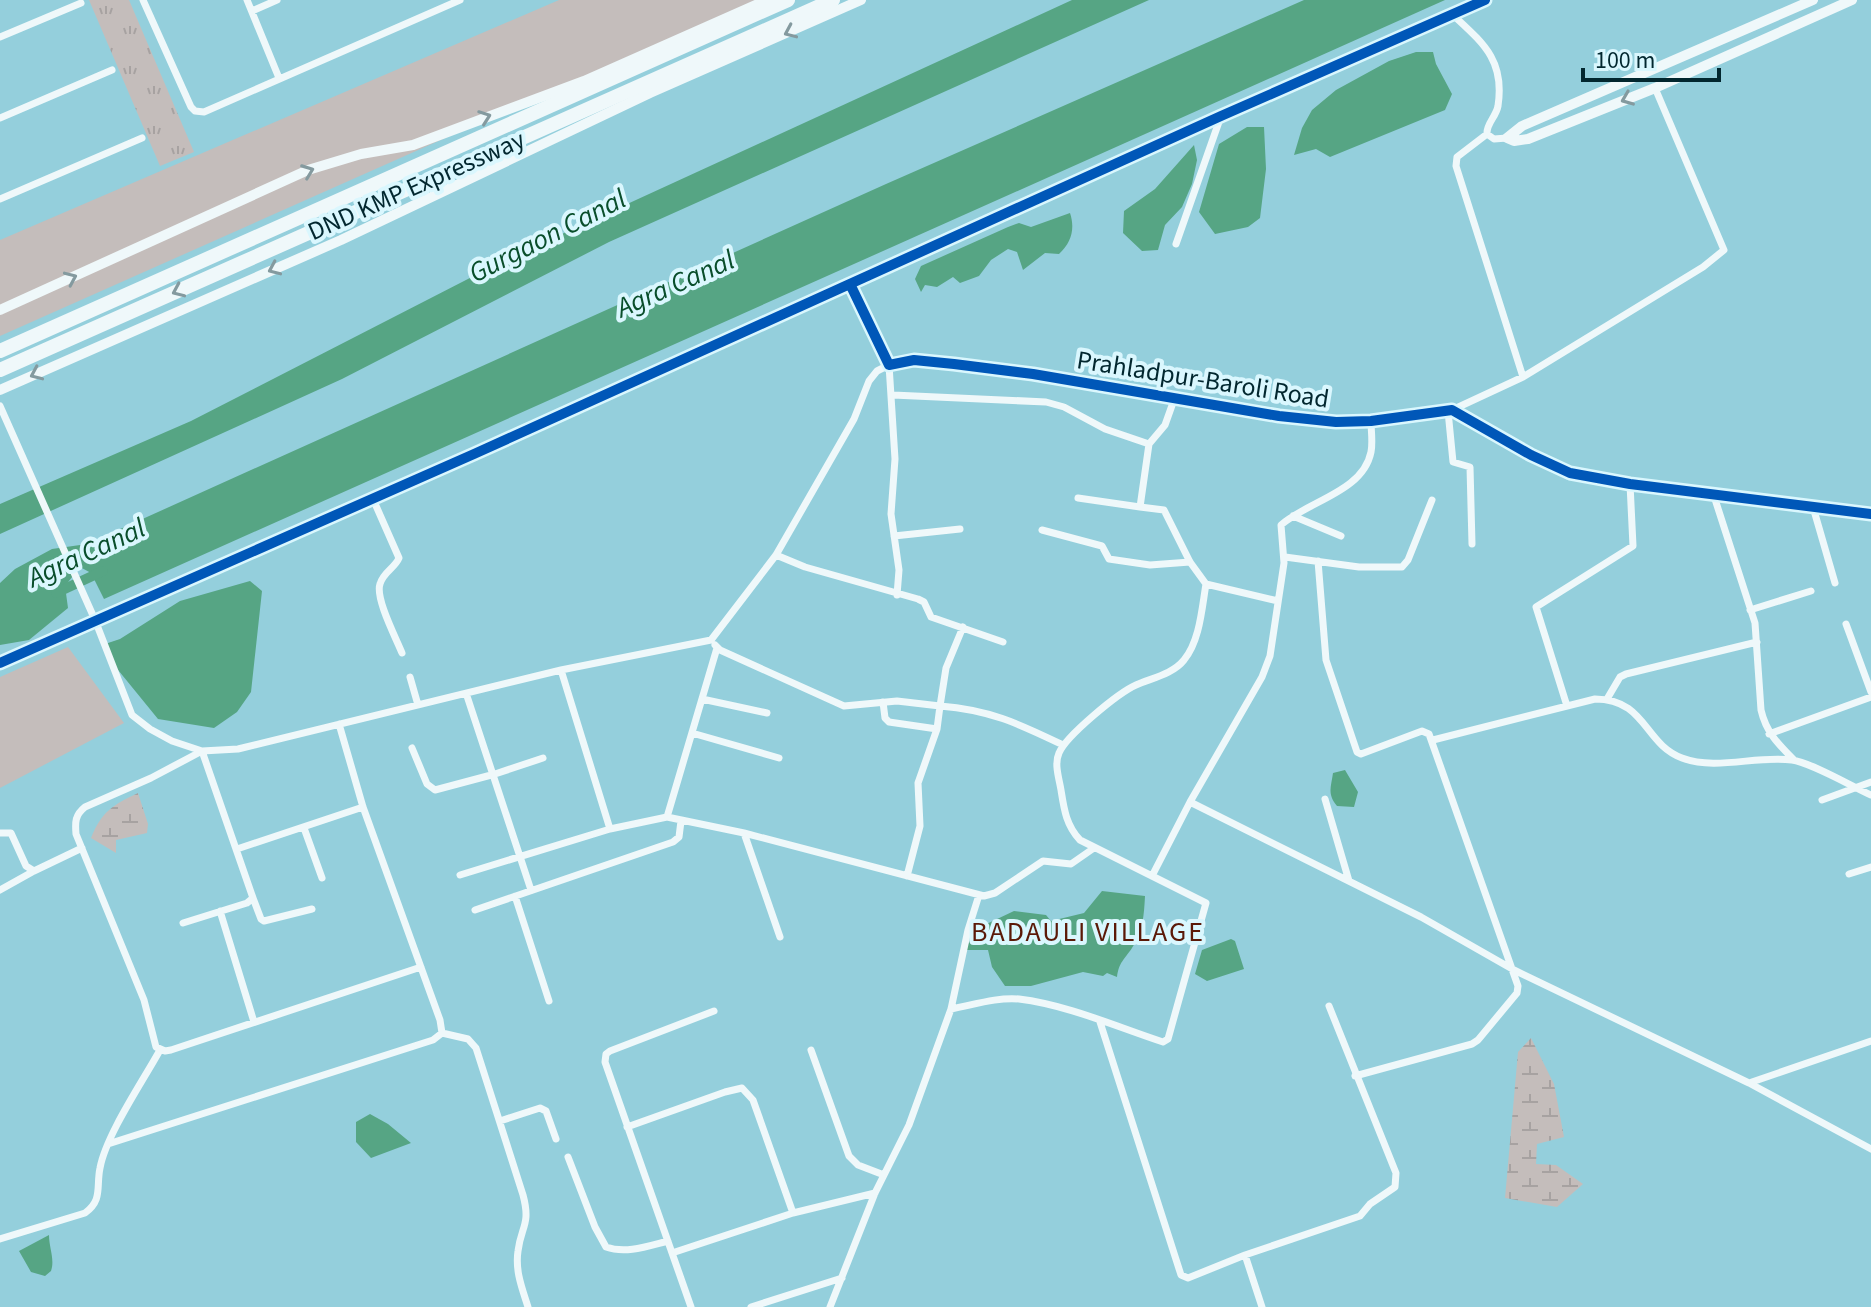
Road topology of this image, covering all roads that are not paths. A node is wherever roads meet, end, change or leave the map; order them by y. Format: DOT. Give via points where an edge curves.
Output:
graph roads {
  1 [pos="143,0"];
  2 [pos="247,0"];
  3 [pos="277,0"];
  4 [pos="460,0"];
  5 [pos="767,0"];
  6 [pos="788,0"];
  7 [pos="833,0"];
  8 [pos="861,0"];
  9 [pos="1485,0"];
  10 [pos="1813,0"];
  11 [pos="1852,0"];
  12 [pos="81,3"];
  13 [pos="252,11"];
  14 [pos="1453,15"];
  15 [pos="0,37"];
  16 [pos="112,70"];
  17 [pos="279,78"];
  18 [pos="1655,88"];
  19 [pos="1221,116"];
  20 [pos="0,118"];
  21 [pos="1487,134"];
  22 [pos="142,138"];
  23 [pos="1507,138"];
  24 [pos="0,199"];
  25 [pos="1176,244"];
  26 [pos="850,284"];
  27 [pos="0,310"];
  28 [pos="0,351"];
  29 [pos="889,365"];
  30 [pos="0,370"];
  31 [pos="1523,377"];
  32 [pos="0,390"];
  33 [pos="893,395"];
  34 [pos="1175,397"];
  35 [pos="0,406"];
  36 [pos="1450,410"];
  37 [pos="1371,421"];
  38 [pos="1149,444"];
  39 [pos="1630,484"];
  40 [pos="1713,493"];
  41 [pos="1078,498"];
  42 [pos="373,499"];
  43 [pos="1432,500"];
  44 [pos="1140,507"];
  45 [pos="1813,507"];
  46 [pos="1871,514"];
  47 [pos="1293,516"];
  48 [pos="960,529"];
  49 [pos="1042,530"];
  50 [pos="894,536"];
  51 [pos="1341,536"];
  52 [pos="1472,544"];
  53 [pos="776,555"];
  54 [pos="1285,557"];
  55 [pos="1318,561"];
  56 [pos="1190,562"];
  57 [pos="1835,583"];
  58 [pos="1206,584"];
  59 [pos="1811,591"];
  60 [pos="897,595"];
  61 [pos="1278,601"];
  62 [pos="1750,610"];
  63 [pos="94,617"];
  64 [pos="1846,624"];
  65 [pos="963,627"];
  66 [pos="711,640"];
  67 [pos="1003,642"];
  68 [pos="1757,642"];
  69 [pos="717,648"];
  70 [pos="402,653"];
  71 [pos="0,663"];
  72 [pos="561,670"];
  73 [pos="410,677"];
  74 [pos="466,693"];
  75 [pos="1871,695"];
  76 [pos="702,699"];
  77 [pos="1607,699"];
  78 [pos="883,702"];
  79 [pos="418,705"];
  80 [pos="940,706"];
  81 [pos="1567,706"];
  82 [pos="767,713"];
  83 [pos="339,724"];
  84 [pos="937,729"];
  85 [pos="692,733"];
  86 [pos="1769,734"];
  87 [pos="1433,740"];
  88 [pos="1063,745"];
  89 [pos="412,748"];
  90 [pos="202,751"];
  91 [pos="543,758"];
  92 [pos="779,758"];
  93 [pos="1794,760"];
  94 [pos="495,774"];
  95 [pos="1871,782"];
  96 [pos="1857,788"];
  97 [pos="1871,795"];
  98 [pos="1325,799"];
  99 [pos="1822,800"];
  100 [pos="1190,802"];
  101 [pos="363,807"];
  102 [pos="667,817"];
  103 [pos="681,821"];
  104 [pos="304,828"];
  105 [pos="610,829"];
  106 [pos="0,833"];
  107 [pos="744,833"];
  108 [pos="82,848"];
  109 [pos="1094,848"];
  110 [pos="237,849"];
  111 [pos="520,856"];
  112 [pos="1871,867"];
  113 [pos="34,871"];
  114 [pos="1849,874"];
  115 [pos="460,875"];
  116 [pos="907,876"];
  117 [pos="1152,876"];
  118 [pos="322,878"];
  119 [pos="1349,881"];
  120 [pos="0,890"];
  121 [pos="531,890"];
  122 [pos="979,895"];
  123 [pos="515,896"];
  124 [pos="253,898"];
  125 [pos="312,909"];
  126 [pos="475,910"];
  127 [pos="220,911"];
  128 [pos="183,923"];
  129 [pos="780,937"];
  130 [pos="421,967"];
  131 [pos="1514,970"];
  132 [pos="549,1001"];
  133 [pos="1329,1006"];
  134 [pos="951,1009"];
  135 [pos="714,1011"];
  136 [pos="254,1022"];
  137 [pos="1100,1022"];
  138 [pos="442,1033"];
  139 [pos="1871,1041"];
  140 [pos="160,1050"];
  141 [pos="811,1050"];
  142 [pos="1355,1076"];
  143 [pos="1749,1083"];
  144 [pos="500,1121"];
  145 [pos="627,1127"];
  146 [pos="556,1139"];
  147 [pos="108,1144"];
  148 [pos="1871,1149"];
  149 [pos="568,1157"];
  150 [pos="884,1175"];
  151 [pos="875,1193"];
  152 [pos="793,1213"];
  153 [pos="0,1239"];
  154 [pos="668,1241"];
  155 [pos="672,1253"];
  156 [pos="1245,1255"];
  157 [pos="842,1278"];
  158 [pos="528,1307"];
  159 [pos="691,1307"];
  160 [pos="751,1307"];
  161 [pos="830,1307"];
  162 [pos="1262,1307"];
  1 -- 17 [label="street" via="195,111 204,112"];
  2 -- 13 [label="street"];
  3 -- 13 [label="street"];
  4 -- 17 [label="street"];
  27 -- 5 [label="street, one-way" via="308,170 413,145 584,81"];
  6 -- 28 [label="highway, DND KMP Expressway"];
  7 -- 30 [label="highway, DND KMP Expressway, one-way"];
  8 -- 32 [label="street, one-way" via="341,240"];
  9 -- 14 [label="street"];
  10 -- 23 [label="street" via="1522,126"];
  11 -- 18 [label="street"];
  12 -- 15 [label="street"];
  13 -- 17 [label="street"];
  14 -- 19 [label="street"];
  14 -- 21 [label="street" via="1494,59 1499,97"];
  16 -- 20 [label="street"];
  18 -- 23 [label="street, one-way" via="1528,139"];
  18 -- 31 [label="street, Prahladpur-Baroli Road" via="1724,250"];
  19 -- 25 [label="street"];
  19 -- 26 [label="street"];
  21 -- 23 [label="street"];
  21 -- 31 [label="street" via="1457,157 1456,166"];
  22 -- 24 [label="street"];
  26 -- 29 [label="street"];
  26 -- 42 [label="street"];
  29 -- 33 [label="street"];
  29 -- 34 [label="street, Prahladpur-Baroli Road" via="914,360 954,364"];
  29 -- 53 [label="street" via="869,381 854,419"];
  31 -- 36 [label="street, Prahladpur-Baroli Road"];
  33 -- 38 [label="street" via="1046,402"];
  33 -- 50 [label="street"];
  34 -- 37 [label="street, Prahladpur-Baroli Road" via="1279,416"];
  34 -- 38 [label="street" via="1165,425"];
  35 -- 63 [label="street"];
  36 -- 37 [label="street, Prahladpur-Baroli Road"];
  36 -- 39 [label="street" via="1570,473"];
  36 -- 52 [label="street" via="1453,462 1470,467"];
  37 -- 47 [label="street" via="1372,450 1360,474"];
  38 -- 44 [label="street"];
  39 -- 40 [label="street"];
  39 -- 81 [label="street" via="1633,546 1536,607"];
  40 -- 45 [label="street"];
  40 -- 62 [label="street"];
  41 -- 44 [label="street"];
  42 -- 63 [label="street"];
  42 -- 70 [label="street" via="399,558 379,591"];
  43 -- 55 [label="street" via="1402,567"];
  44 -- 56 [label="street" via="1164,510"];
  45 -- 46 [label="street"];
  45 -- 57 [label="street"];
  47 -- 51 [label="street"];
  47 -- 54 [label="street" via="1281,525"];
  48 -- 50 [label="street"];
  49 -- 56 [label="street" via="1102,546 1109,559 1150,565"];
  50 -- 60 [label="street"];
  53 -- 60 [label="street"];
  53 -- 66 [label="street"];
  54 -- 55 [label="street"];
  54 -- 61 [label="street"];
  55 -- 87 [label="street" via="1326,660 1357,752 1422,731"];
  56 -- 58 [label="street"];
  58 -- 61 [label="street"];
  58 -- 88 [label="street" via="1184,660 1117,695"];
  59 -- 62 [label="street"];
  60 -- 65 [label="street" via="921,600 931,617"];
  61 -- 100 [label="street" via="1262,677"];
  62 -- 68 [label="street"];
  63 -- 71 [label="street"];
  63 -- 90 [label="street" via="132,715 172,741"];
  64 -- 75 [label="street"];
  65 -- 67 [label="street"];
  65 -- 80 [label="street" via="946,668"];
  66 -- 69 [label="street"];
  66 -- 72 [label="street"];
  68 -- 77 [label="street" via="1626,674"];
  68 -- 86 [label="street" via="1761,710"];
  69 -- 76 [label="street"];
  69 -- 78 [label="street" via="844,706"];
  72 -- 74 [label="street"];
  72 -- 105 [label="street"];
  73 -- 79 [label="street"];
  74 -- 79 [label="street"];
  74 -- 94 [label="street"];
  75 -- 86 [label="street"];
  76 -- 82 [label="street"];
  76 -- 85 [label="street"];
  77 -- 81 [label="street"];
  77 -- 93 [label="street" via="1635,712 1664,748 1679,757 1706,763"];
  78 -- 80 [label="street"];
  78 -- 84 [label="street" via="887,722"];
  79 -- 83 [label="street"];
  80 -- 84 [label="street"];
  80 -- 88 [label="street" via="996,714"];
  81 -- 87 [label="street"];
  83 -- 90 [label="street" via="238,749"];
  83 -- 101 [label="street"];
  84 -- 116 [label="street" via="918,783 920,826"];
  85 -- 92 [label="street"];
  85 -- 102 [label="street"];
  86 -- 93 [label="street"];
  87 -- 131 [label="street"];
  88 -- 109 [label="street" via="1057,764 1064,811 1073,833"];
  89 -- 94 [label="street" via="427,784 435,790"];
  90 -- 108 [label="street" via="85,807 75,822"];
  90 -- 110 [label="street"];
  91 -- 94 [label="street"];
  93 -- 96 [label="street"];
  94 -- 111 [label="street"];
  95 -- 96 [label="street"];
  96 -- 97 [label="street"];
  96 -- 99 [label="street"];
  98 -- 119 [label="street"];
  100 -- 117 [label="street"];
  100 -- 119 [label="street"];
  101 -- 104 [label="street"];
  101 -- 130 [label="street"];
  102 -- 103 [label="street"];
  102 -- 105 [label="street"];
  103 -- 107 [label="street"];
  103 -- 121 [label="street" via="673,842"];
  104 -- 110 [label="street"];
  104 -- 118 [label="street"];
  105 -- 111 [label="street"];
  106 -- 113 [label="street" via="11,833 26,866"];
  107 -- 116 [label="street"];
  107 -- 129 [label="street"];
  108 -- 113 [label="street"];
  108 -- 140 [label="street"];
  109 -- 117 [label="street"];
  109 -- 122 [label="street" via="1071,864 1043,861 995,893"];
  110 -- 124 [label="street"];
  111 -- 115 [label="street"];
  111 -- 121 [label="street"];
  112 -- 114 [label="street"];
  113 -- 120 [label="street"];
  116 -- 122 [label="street"];
  117 -- 137 [label="street" via="1206,904 1168,1039 1163,1042"];
  119 -- 131 [label="street"];
  121 -- 123 [label="street"];
  122 -- 134 [label="street"];
  123 -- 126 [label="street"];
  123 -- 132 [label="street"];
  124 -- 125 [label="street" via="264,921"];
  124 -- 127 [label="street"];
  127 -- 128 [label="street"];
  127 -- 136 [label="street"];
  130 -- 136 [label="street"];
  130 -- 138 [label="street"];
  131 -- 142 [label="street" via="1517,993 1478,1040"];
  131 -- 143 [label="street"];
  133 -- 142 [label="street"];
  134 -- 137 [label="street" via="1019,999"];
  134 -- 150 [label="street" via="909,1125"];
  135 -- 145 [label="street" via="606,1054 605,1068"];
  136 -- 140 [label="street"];
  137 -- 156 [label="street" via="1181,1275 1188,1278"];
  138 -- 144 [label="street" via="468,1039 476,1048"];
  138 -- 147 [label="street"];
  139 -- 143 [label="street"];
  140 -- 147 [label="street"];
  141 -- 150 [label="street" via="849,1156"];
  142 -- 156 [label="street" via="1396,1173 1395,1187 1360,1216"];
  143 -- 148 [label="street"];
  144 -- 146 [label="street" via="540,1108"];
  144 -- 158 [label="street" via="527,1209 517,1267"];
  145 -- 152 [label="street" via="735,1089 748,1092"];
  145 -- 154 [label="street"];
  147 -- 153 [label="street" via="94,1207"];
  149 -- 154 [label="street" via="606,1247 631,1249"];
  150 -- 151 [label="street"];
  151 -- 152 [label="street"];
  151 -- 157 [label="street"];
  152 -- 155 [label="street"];
  154 -- 155 [label="street"];
  155 -- 159 [label="street"];
  156 -- 162 [label="street"];
  157 -- 160 [label="street"];
  157 -- 161 [label="street"];
}
